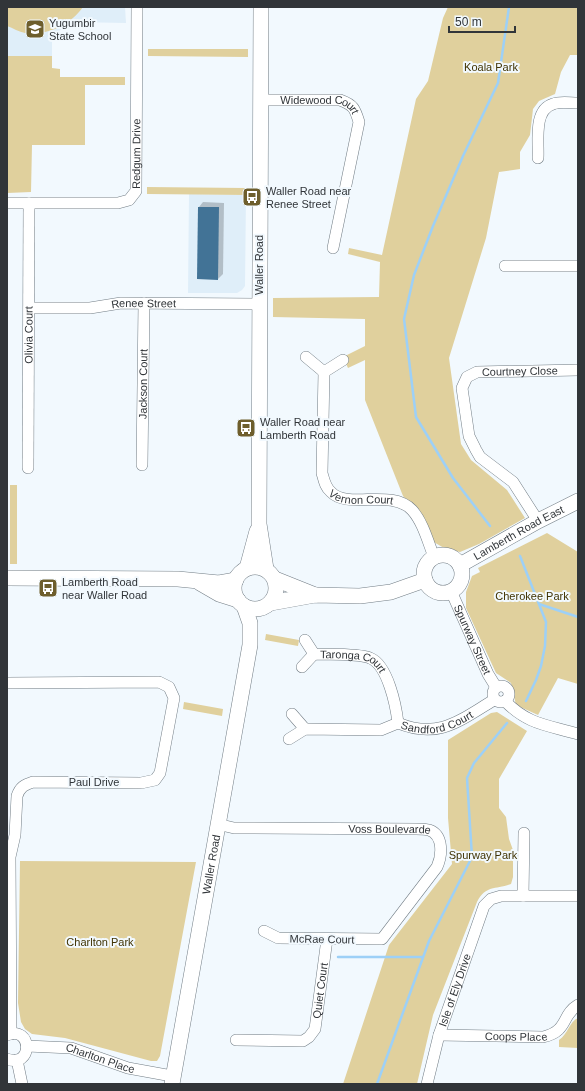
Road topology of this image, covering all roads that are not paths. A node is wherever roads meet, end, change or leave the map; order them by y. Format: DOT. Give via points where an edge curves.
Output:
graph roads {
  1 [pos="137,7"];
  2 [pos="262,7"];
  3 [pos="261,100"];
  4 [pos="578,103"];
  5 [pos="538,158"];
  6 [pos="7,203"];
  7 [pos="29,203"];
  8 [pos="333,248"];
  9 [pos="505,266"];
  10 [pos="578,266"];
  11 [pos="144,303"];
  12 [pos="259,304"];
  13 [pos="29,308"];
  14 [pos="306,357"];
  15 [pos="344,360"];
  16 [pos="578,370"];
  17 [pos="324,372"];
  18 [pos="142,465"];
  19 [pos="28,468"];
  20 [pos="578,501"];
  21 [pos="538,521"];
  22 [pos="259,524"];
  23 [pos="434,557"];
  24 [pos="460,565"];
  25 [pos="247,568"];
  26 [pos="270,574"];
  27 [pos="7,578"];
  28 [pos="236,580"];
  29 [pos="426,580"];
  30 [pos="197,582"];
  31 [pos="451,590"];
  32 [pos="315,595"];
  33 [pos="241,603"];
  34 [pos="267,606"];
  35 [pos="305,640"];
  36 [pos="250,645"];
  37 [pos="314,654"];
  38 [pos="302,667"];
  39 [pos="7,683"];
  40 [pos="500,700"];
  41 [pos="292,714"];
  42 [pos="398,724"];
  43 [pos="305,729"];
  44 [pos="578,734"];
  45 [pos="289,739"];
  46 [pos="217,824"];
  47 [pos="524,833"];
  48 [pos="523,896"];
  49 [pos="578,896"];
  50 [pos="264,931"];
  51 [pos="327,939"];
  52 [pos="382,939"];
  53 [pos="8,947"];
  54 [pos="578,1005"];
  55 [pos="9,1034"];
  56 [pos="439,1035"];
  57 [pos="236,1040"];
  58 [pos="27,1046"];
  59 [pos="12,1060"];
  60 [pos="172,1080"];
  61 [pos="22,1084"];
  62 [pos="427,1084"];
  1 -- 7 [label="street, Redgum Drive" via="136,191 129,200 118,203"];
  2 -- 3 [label="street, Waller Road"];
  3 -- 8 [label="street, Widewood Court" via="340,100 351,104 356,112 360,122"];
  3 -- 12 [label="street, Waller Road"];
  4 -- 5 [label="street" via="554,103 545,108 540,116"];
  6 -- 7 [label="street, Redgum Drive"];
  7 -- 13 [label="street, Olivia Court"];
  9 -- 10 [label="street"];
  11 -- 12 [label="street, Renee Street"];
  11 -- 13 [label="street, Renee Street" via="121,302 90,308"];
  11 -- 18 [label="street, Jackson Court"];
  12 -- 22 [label="street, Waller Road"];
  13 -- 19 [label="street, Olivia Court"];
  14 -- 17 [label="street"];
  15 -- 17 [label="street"];
  16 -- 21 [label="street, Courtney Close" via="486,371 471,375 462,388 469,436 476,450 513,482"];
  17 -- 23 [label="street, Vernon Court" via="322,473 326,485 331,493 344,499 395,500 405,505 419,520"];
  20 -- 21 [label="street, Lamberth Road East"];
  21 -- 24 [label="street, Lamberth Road East"];
  22 -- 25 [label="street, Waller Road"];
  22 -- 26 [label="street, Waller Road"];
  23 -- 24 [label="street" via="451,557"];
  23 -- 29 [label="street" via="425,567"];
  24 -- 31 [label="street" via="460,582"];
  25 -- 26 [label="street" via="257,567"];
  25 -- 28 [label="street"];
  26 -- 32 [label="street"];
  26 -- 34 [label="street" via="277,592"];
  27 -- 30 [label="street" via="178,579"];
  28 -- 30 [label="street" via="219,583"];
  28 -- 33 [label="street" via="234,587"];
  29 -- 31 [label="street" via="433,590"];
  29 -- 32 [label="street" via="391,592 360,596"];
  30 -- 33 [label="street"];
  31 -- 40 [label="street, Spurway Street" via="496,687 502,685 508,689 509,696"];
  32 -- 34 [label="street"];
  33 -- 34 [label="street" via="257,610"];
  33 -- 36 [label="street, Waller Road" via="250,624"];
  34 -- 36 [label="street, Waller Road"];
  35 -- 37 [label="street, Taronga Court"];
  36 -- 46 [label="street, Waller Road"];
  37 -- 38 [label="street, Taronga Court"];
  37 -- 42 [label="street, Taronga Court" via="364,656 373,660 380,667 390,687"];
  39 -- 53 [label="street, Paul Drive" via="159,682 169,687 174,698 160,773 155,780 33,782 19,790 10,857"];
  40 -- 42 [label="street, Sandford Court" via="437,730 414,730"];
  40 -- 44 [label="street" via="529,720"];
  41 -- 43 [label="street"];
  42 -- 43 [label="street, Sandford Court" via="381,730"];
  43 -- 45 [label="street"];
  46 -- 52 [label="street, Voss Boulevarde" via="234,828 430,830 437,836 441,847 437,867"];
  46 -- 60 [label="street, Waller Road"];
  47 -- 48 [label="street"];
  48 -- 49 [label="street"];
  48 -- 56 [label="street, Isle of Ely Drive" via="501,896 491,899 484,906"];
  50 -- 51 [label="street, McRae Court" via="278,938"];
  51 -- 52 [label="street, McRae Court"];
  51 -- 57 [label="street, Quiet Court" via="315,1029 309,1037 303,1041"];
  53 -- 55 [label="street, Paul Drive"];
  54 -- 56 [label="street, Coops Place" via="574,1007 562,1028 543,1037"];
  55 -- 58 [label="street" via="24,1038"];
  56 -- 62 [label="street, Isle of Ely Drive"];
  58 -- 59 [label="street" via="24,1055"];
  58 -- 60 [label="street, Charlton Place" via="71,1048"];
  59 -- 61 [label="street"];
}
